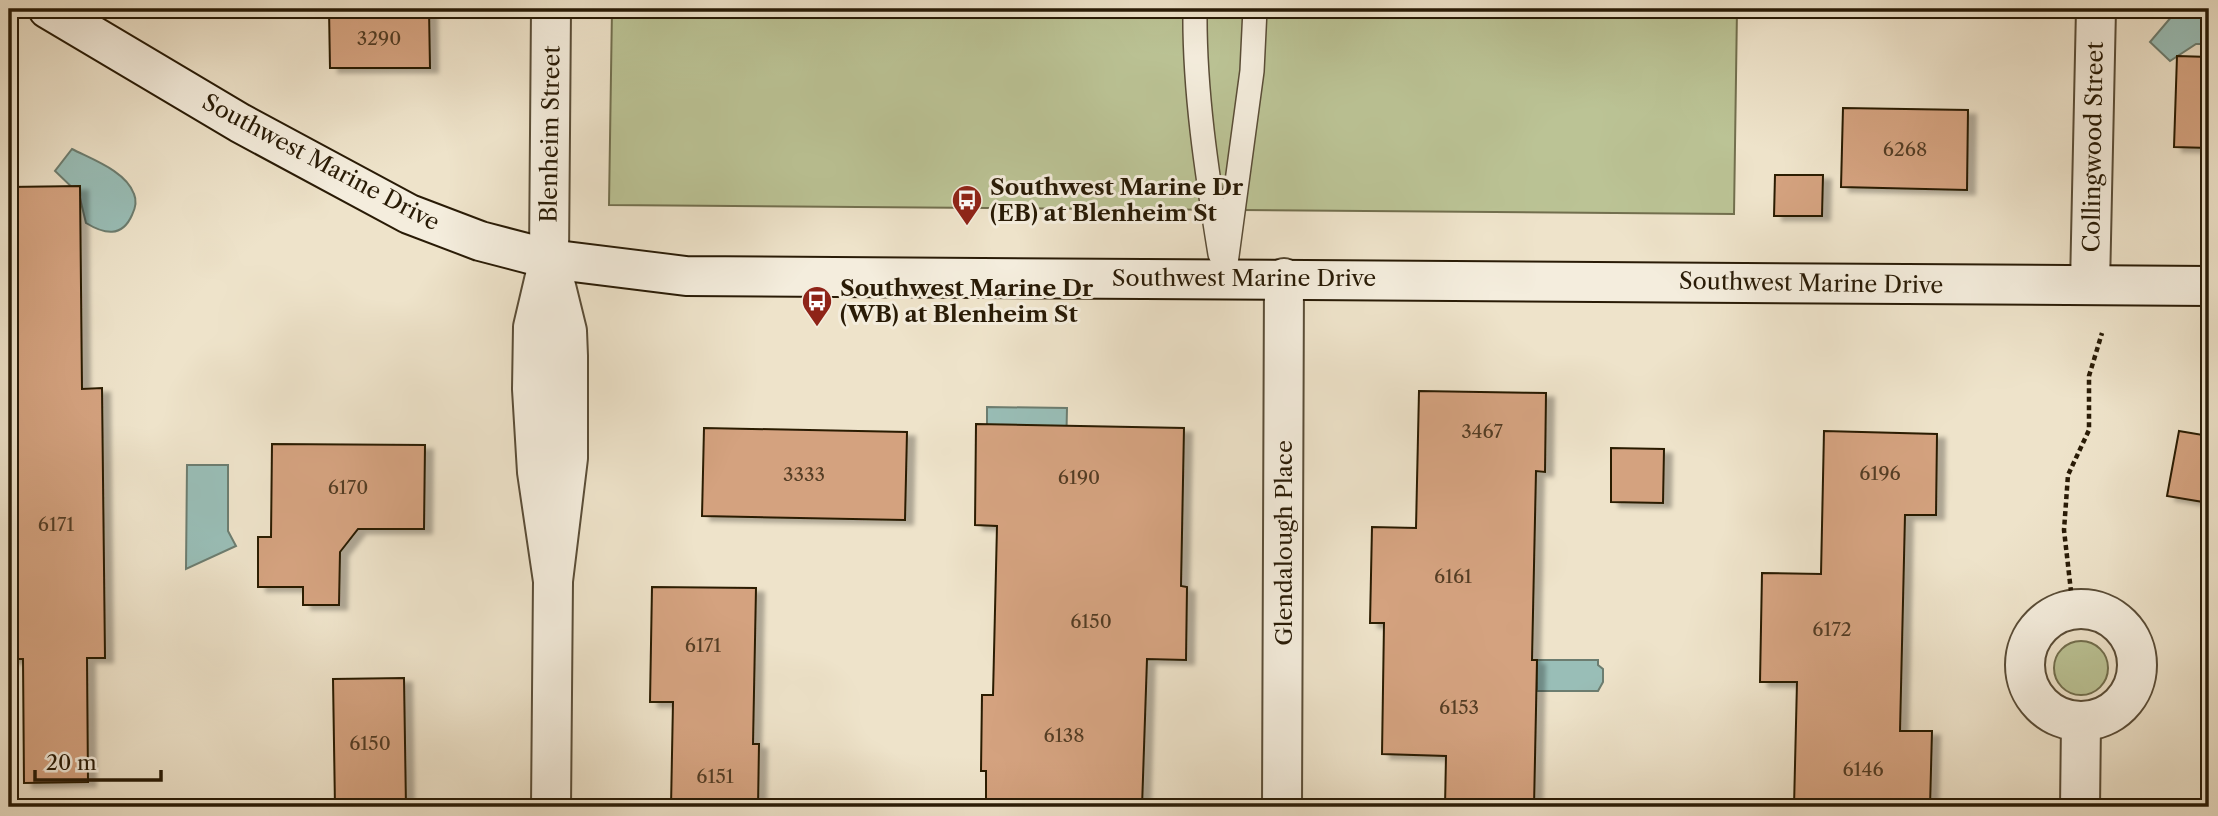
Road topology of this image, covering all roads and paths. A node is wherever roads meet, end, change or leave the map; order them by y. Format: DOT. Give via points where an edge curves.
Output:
graph roads {
  1 [pos="48,9"];
  2 [pos="551,9"];
  3 [pos="1195,9"];
  4 [pos="1255,9"];
  5 [pos="2096,9"];
  6 [pos="549,259"];
  7 [pos="1224,278"];
  8 [pos="1284,278"];
  9 [pos="2090,285"];
  10 [pos="2209,286"];
  11 [pos="2102,333"];
  12 [pos="2073,609"];
  13 [pos="2081,722"];
  14 [pos="551,807"];
  15 [pos="1282,807"];
  16 [pos="2080,807"];
  1 -- 6 [label="main road, Southwest Marine Drive" via="240,123 409,214 480,241"];
  2 -- 6 [label="main road, Blenheim Street"];
  3 -- 7 [label="lane" via="1197,70"];
  4 -- 7 [label="lane" via="1250,94"];
  5 -- 9 [label="main road, Collingwood Street"];
  6 -- 7 [label="main road, Southwest Marine Drive" via="687,276"];
  6 -- 14 [label="main road, Blenheim Street" via="533,327 532,389 537,472 553,581"];
  7 -- 8 [label="main road, Southwest Marine Drive"];
  8 -- 9 [label="main road, Southwest Marine Drive"];
  8 -- 15 [label="main road, Glendalough Place"];
  9 -- 10 [label="main road, Southwest Marine Drive"];
  11 -- 12 [label="path" via="2090,376 2088,430 2068,475 2064,530"];
  12 -- 13 [label="main road" via="2048,620 2029,642 2026,678 2033,696 2046,709"];
  12 -- 13 [label="main road" via="2094,610 2113,618 2128,632 2136,652 2132,692 2119,708"];
  13 -- 16 [label="main road"];
}
